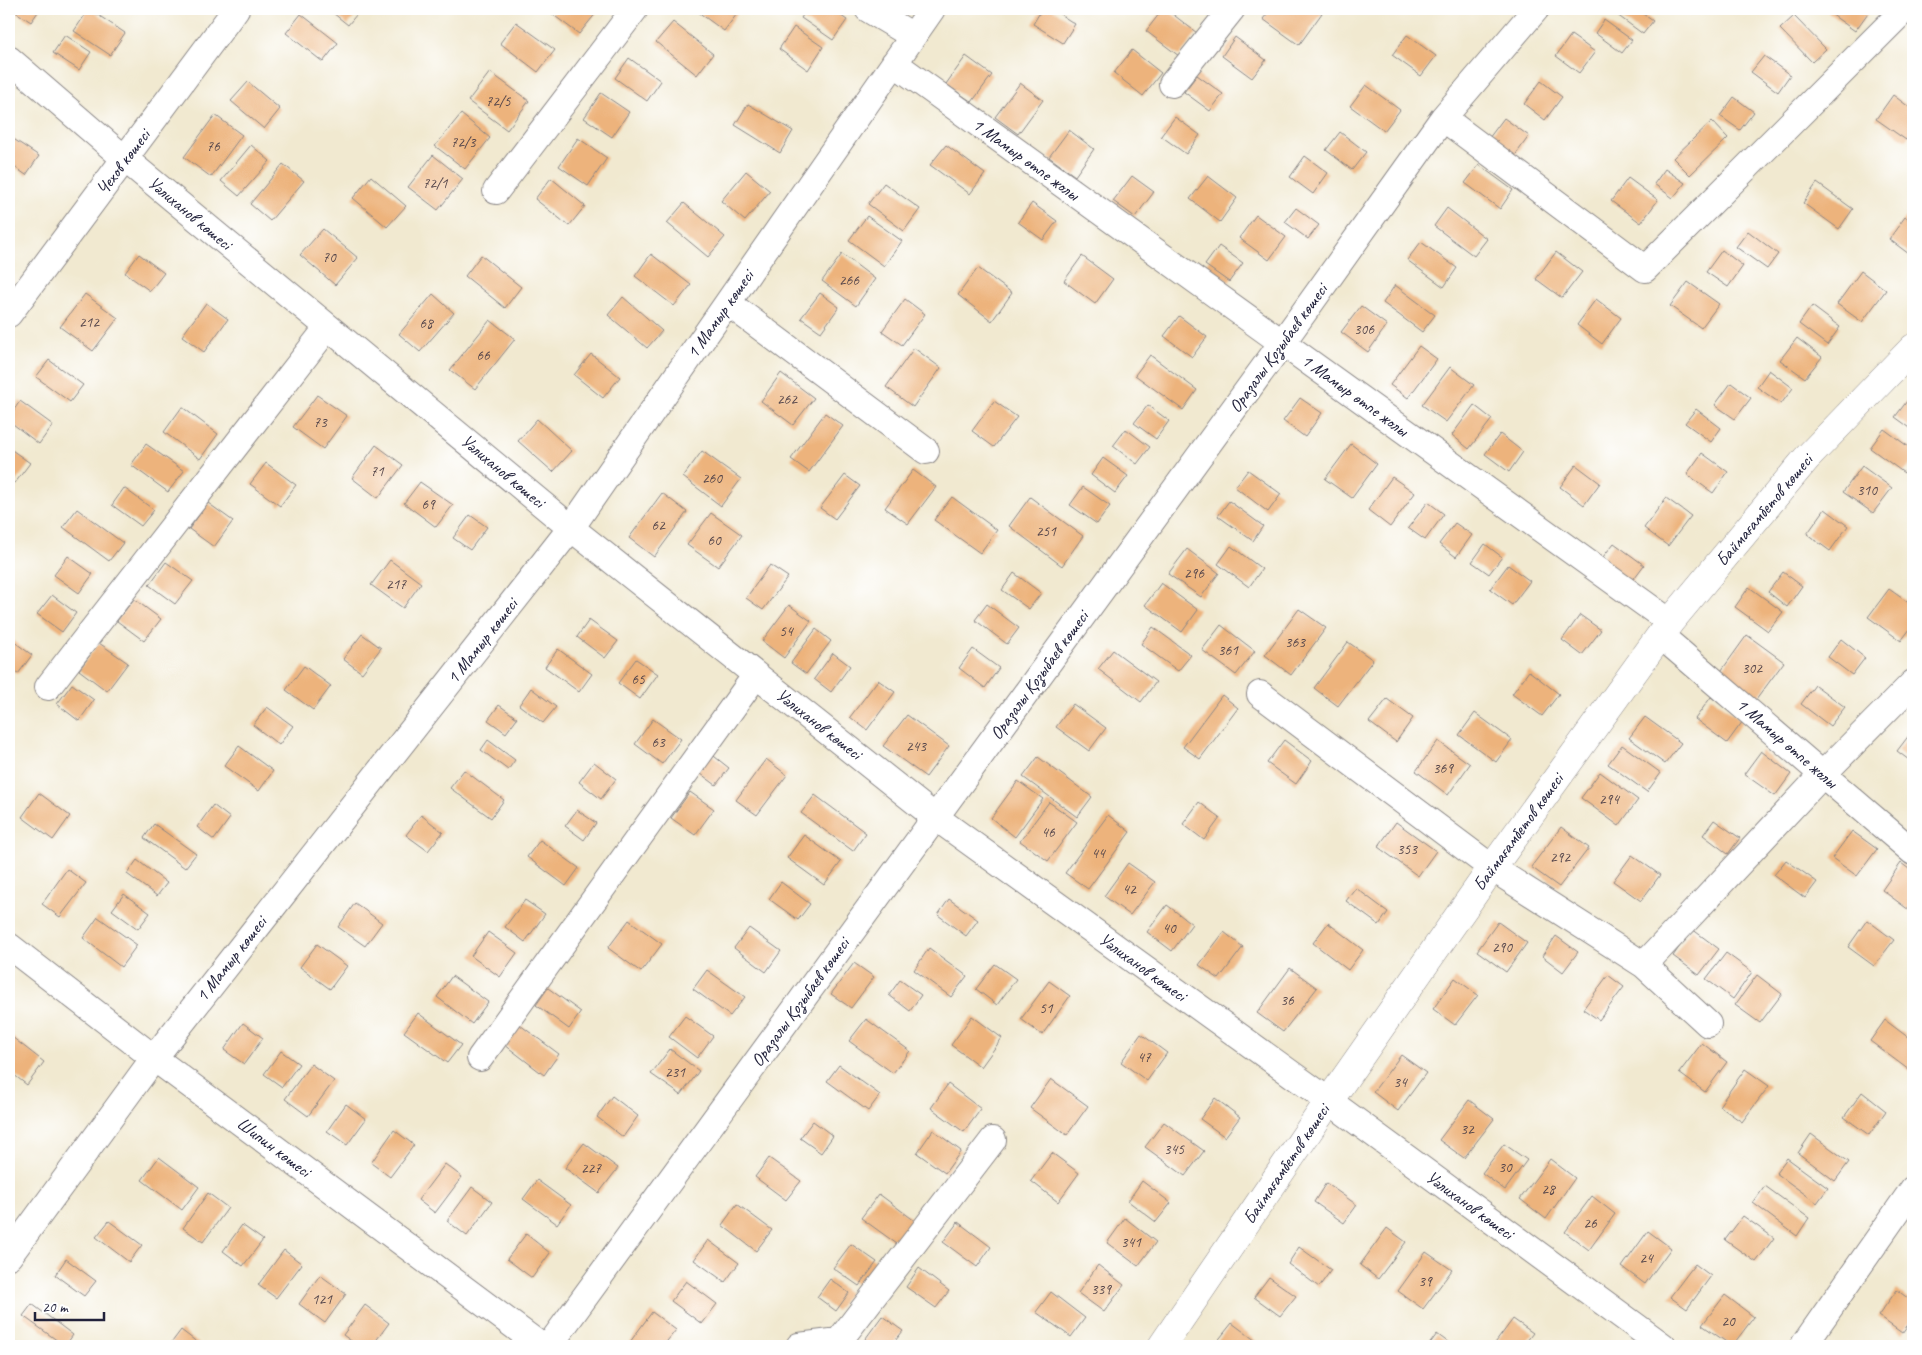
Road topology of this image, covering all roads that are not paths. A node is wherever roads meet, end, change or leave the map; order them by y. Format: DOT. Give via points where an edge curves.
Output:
graph roads {
  1 [pos="236,9"];
  2 [pos="635,9"];
  3 [pos="868,9"];
  4 [pos="932,9"];
  5 [pos="1232,9"];
  6 [pos="1536,9"];
  7 [pos="1905,9"];
  8 [pos="913,36"];
  9 [pos="9,59"];
  10 [pos="894,63"];
  11 [pos="1172,84"];
  12 [pos="1443,118"];
  13 [pos="125,159"];
  14 [pos="496,191"];
  15 [pos="728,303"];
  16 [pos="9,314"];
  17 [pos="328,327"];
  18 [pos="1282,343"];
  19 [pos="1913,348"];
  20 [pos="926,451"];
  21 [pos="571,528"];
  22 [pos="1665,628"];
  23 [pos="756,675"];
  24 [pos="1913,683"];
  25 [pos="48,687"];
  26 [pos="1260,694"];
  27 [pos="1822,774"];
  28 [pos="935,817"];
  29 [pos="1913,852"];
  30 [pos="1492,868"];
  31 [pos="9,946"];
  32 [pos="1644,965"];
  33 [pos="1708,1024"];
  34 [pos="154,1058"];
  35 [pos="480,1058"];
  36 [pos="1329,1101"];
  37 [pos="993,1140"];
  38 [pos="1913,1189"];
  39 [pos="9,1256"];
  40 [pos="541,1346"];
  41 [pos="549,1346"];
  42 [pos="799,1346"];
  43 [pos="1162,1346"];
  44 [pos="1663,1346"];
  45 [pos="1803,1346"];
  1 -- 13 [label="street, Чехов көшесі"];
  2 -- 14 [label="street"];
  3 -- 8 [label="street"];
  4 -- 8 [label="street, 1 Мамыр көшесі"];
  5 -- 11 [label="street"];
  6 -- 12 [label="street, Оразалы Қозыбаев көшесі"];
  7 -- 12 [label="street" via="1645,269"];
  8 -- 10 [label="street, 1 Мамыр көшесі"];
  9 -- 13 [label="street, Уәлиханов көшесі"];
  10 -- 15 [label="street, 1 Мамыр көшесі"];
  10 -- 18 [label="street, 1 Мамыр өтпе жолы"];
  12 -- 18 [label="street, Оразалы Қозыбаев көшесі"];
  13 -- 16 [label="street, Чехов көшесі"];
  13 -- 17 [label="street, Уәлиханов көшесі"];
  15 -- 20 [label="street"];
  15 -- 21 [label="street, 1 Мамыр көшесі"];
  17 -- 21 [label="street, Уәлиханов көшесі"];
  17 -- 25 [label="street"];
  18 -- 22 [label="street, 1 Мамыр өтпе жолы"];
  18 -- 28 [label="street, Оразалы Қозыбаев көшесі"];
  19 -- 22 [label="main road, Баймағамбетов көшесі" via="1806,459"];
  21 -- 23 [label="street, Уәлиханов көшесі"];
  21 -- 34 [label="street, 1 Мамыр көшесі"];
  22 -- 27 [label="street, 1 Мамыр өтпе жолы"];
  22 -- 30 [label="main road, Баймағамбетов көшесі"];
  23 -- 28 [label="street, Уәлиханов көшесі"];
  23 -- 35 [label="street"];
  24 -- 27 [label="street"];
  26 -- 30 [label="street"];
  27 -- 29 [label="street, 1 Мамыр өтпе жолы"];
  27 -- 32 [label="street"];
  28 -- 36 [label="street, Уәлиханов көшесі"];
  28 -- 41 [label="street, Оразалы Қозыбаев көшесі"];
  30 -- 32 [label="street"];
  30 -- 36 [label="main road, Баймағамбетов көшесі"];
  31 -- 34 [label="street, Шипин көшесі"];
  32 -- 33 [label="street"];
  34 -- 39 [label="street, 1 Мамыр көшесі"];
  34 -- 40 [label="street, Шипин көшесі"];
  36 -- 43 [label="main road, Баймағамбетов көшесі"];
  36 -- 44 [label="street, Уәлиханов көшесі"];
  37 -- 42 [label="street" via="839,1340"];
  38 -- 45 [label="street"];
}
